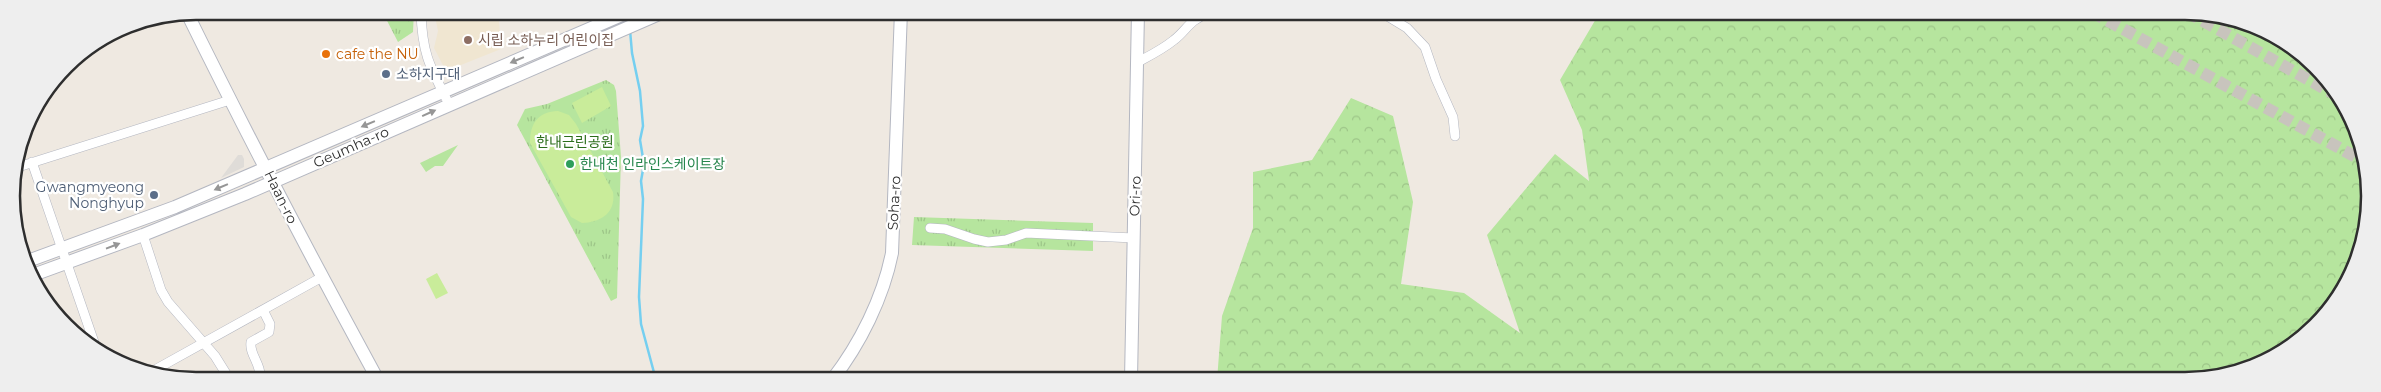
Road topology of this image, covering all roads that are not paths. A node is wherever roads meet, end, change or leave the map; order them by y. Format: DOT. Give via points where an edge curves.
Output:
graph roads {
  1 [pos="190,20"];
  2 [pos="421,20"];
  3 [pos="610,20"];
  4 [pos="645,20"];
  5 [pos="901,20"];
  6 [pos="1138,20"];
  7 [pos="1194,20"];
  8 [pos="1393,20"];
  9 [pos="1138,62"];
  10 [pos="443,92"];
  11 [pos="230,100"];
  12 [pos="450,104"];
  13 [pos="1455,136"];
  14 [pos="32,162"];
  15 [pos="23,165"];
  16 [pos="266,167"];
  17 [pos="272,182"];
  18 [pos="930,228"];
  19 [pos="142,235"];
  20 [pos="1134,238"];
  21 [pos="63,249"];
  22 [pos="32,260"];
  23 [pos="68,264"];
  24 [pos="38,274"];
  25 [pos="322,277"];
  26 [pos="262,310"];
  27 [pos="93,339"];
  28 [pos="204,343"];
  29 [pos="158,368"];
  30 [pos="225,372"];
  31 [pos="261,372"];
  32 [pos="374,372"];
  33 [pos="837,372"];
  34 [pos="1131,372"];
  1 -- 11 [label="main road, Haan-ro"];
  2 -- 10 [label="street" via="425,57"];
  3 -- 10 [label="main road, Geumha-ro, one-way"];
  4 -- 12 [label="main road, Geumha-ro"];
  5 -- 33 [label="main road, Soha-ro" via="892,253 888,274 862,333"];
  6 -- 9 [label="main road, Ori-ro"];
  7 -- 9 [label="street" via="1161,50"];
  8 -- 13 [label="street" via="1407,28 1425,47 1453,117"];
  9 -- 20 [label="main road, Ori-ro"];
  10 -- 12 [label="street"];
  10 -- 16 [label="main road, Geumha-ro, one-way"];
  11 -- 14 [label="street"];
  11 -- 16 [label="main road, Haan-ro"];
  17 -- 12 [label="main road, Geumha-ro, one-way"];
  14 -- 15 [label="street"];
  14 -- 21 [label="street"];
  16 -- 17 [label="main road, Haan-ro"];
  16 -- 21 [label="main road, Geumha-ro, one-way"];
  17 -- 19 [label="main road, Geumha-ro"];
  17 -- 25 [label="main road, Haan-ro"];
  18 -- 20 [label="street" via="945,229 988,242 1026,233"];
  23 -- 19 [label="main road, Geumha-ro, one-way"];
  19 -- 28 [label="street" via="161,290"];
  20 -- 34 [label="main road, Ori-ro"];
  21 -- 22 [label="main road, Geumha-ro"];
  21 -- 23 [label="street"];
  23 -- 24 [label="main road, Geumha-ro"];
  23 -- 27 [label="street"];
  25 -- 26 [label="street"];
  25 -- 32 [label="main road, Haan-ro"];
  26 -- 28 [label="street"];
  26 -- 31 [label="street" via="270,324 269,332 251,342 250,348"];
  28 -- 29 [label="street"];
  28 -- 30 [label="street"];
}
